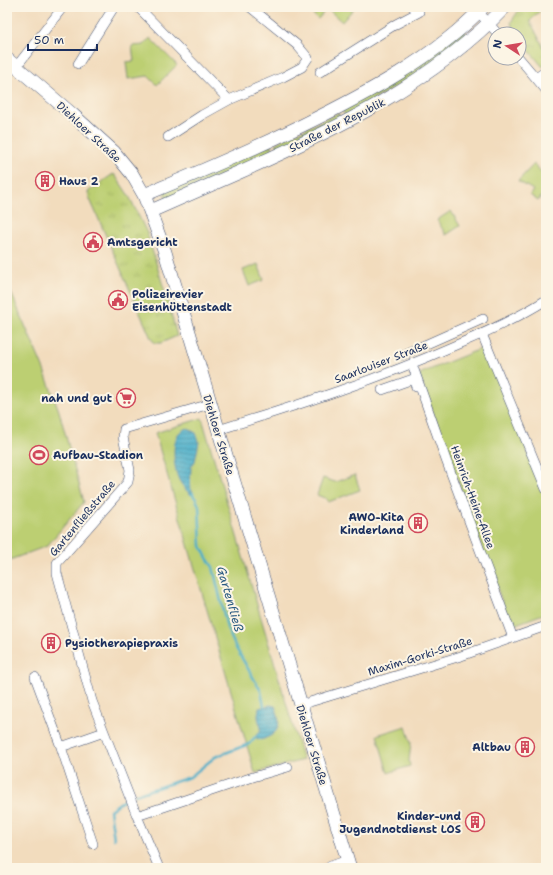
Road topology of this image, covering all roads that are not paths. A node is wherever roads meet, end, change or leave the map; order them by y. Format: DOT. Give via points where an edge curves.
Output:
graph roads {
  1 [pos="63,7"];
  2 [pos="114,7"];
  3 [pos="138,7"];
  4 [pos="250,7"];
  5 [pos="504,7"];
  6 [pos="419,9"];
  7 [pos="478,9"];
  8 [pos="489,24"];
  9 [pos="11,63"];
  10 [pos="78,64"];
  11 [pos="526,66"];
  12 [pos="546,71"];
  13 [pos="320,72"];
  14 [pos="536,78"];
  15 [pos="546,90"];
  16 [pos="230,100"];
  17 [pos="168,137"];
  18 [pos="144,195"];
  19 [pos="150,211"];
  20 [pos="546,300"];
  21 [pos="483,319"];
  22 [pos="482,334"];
  23 [pos="402,355"];
  24 [pos="412,364"];
  25 [pos="382,390"];
  26 [pos="424,396"];
  27 [pos="210,404"];
  28 [pos="218,430"];
  29 [pos="546,490"];
  30 [pos="546,626"];
  31 [pos="513,638"];
  32 [pos="35,677"];
  33 [pos="300,705"];
  34 [pos="104,732"];
  35 [pos="61,747"];
  36 [pos="288,767"];
  37 [pos="137,816"];
  38 [pos="93,844"];
  39 [pos="349,865"];
  40 [pos="159,868"];
  41 [pos="331,868"];
  1 -- 9 [label="street"];
  2 -- 10 [label="street"];
  3 -- 16 [label="street"];
  4 -- 16 [label="street" via="297,45 308,58 302,67 290,74"];
  5 -- 8 [label="street, Straße der Republik"];
  6 -- 13 [label="street"];
  7 -- 8 [label="street"];
  7 -- 18 [label="street, Straße der Republik" via="450,36 421,58 345,104 272,140"];
  8 -- 19 [label="street, Straße der Republik" via="426,74 388,99 278,155"];
  9 -- 18 [label="street, Diehloer Straße" via="114,152 132,174"];
  11 -- 14 [label="street"];
  12 -- 14 [label="street"];
  14 -- 15 [label="street"];
  16 -- 17 [label="street"];
  18 -- 19 [label="street, Diehloer Straße"];
  19 -- 27 [label="street, Diehloer Straße"];
  20 -- 22 [label="street, Saarlouiser Straße" via="513,320"];
  21 -- 23 [label="street"];
  22 -- 24 [label="street, Saarlouiser Straße"];
  22 -- 29 [label="street"];
  24 -- 26 [label="street, Heinrich-Heine-Allee"];
  24 -- 28 [label="street, Saarlouiser Straße" via="314,400"];
  25 -- 26 [label="street" via="413,379 420,398"];
  26 -- 31 [label="street, Heinrich-Heine-Allee"];
  27 -- 28 [label="street, Diehloer Straße"];
  27 -- 34 [label="street, Gartenfließstraße" via="124,429 123,437 130,470 128,482 57,564 57,573 92,701"];
  28 -- 33 [label="street, Diehloer Straße"];
  30 -- 31 [label="street, Maxim-Gorki-Straße"];
  31 -- 33 [label="street, Maxim-Gorki-Straße"];
  32 -- 35 [label="street"];
  33 -- 39 [label="street, Diehloer Straße"];
  34 -- 35 [label="street"];
  34 -- 37 [label="street, Gartenfließstraße"];
  35 -- 38 [label="street"];
  36 -- 37 [label="street" via="253,776"];
  37 -- 40 [label="street, Gartenfließstraße"];
  39 -- 41 [label="street"];
}
